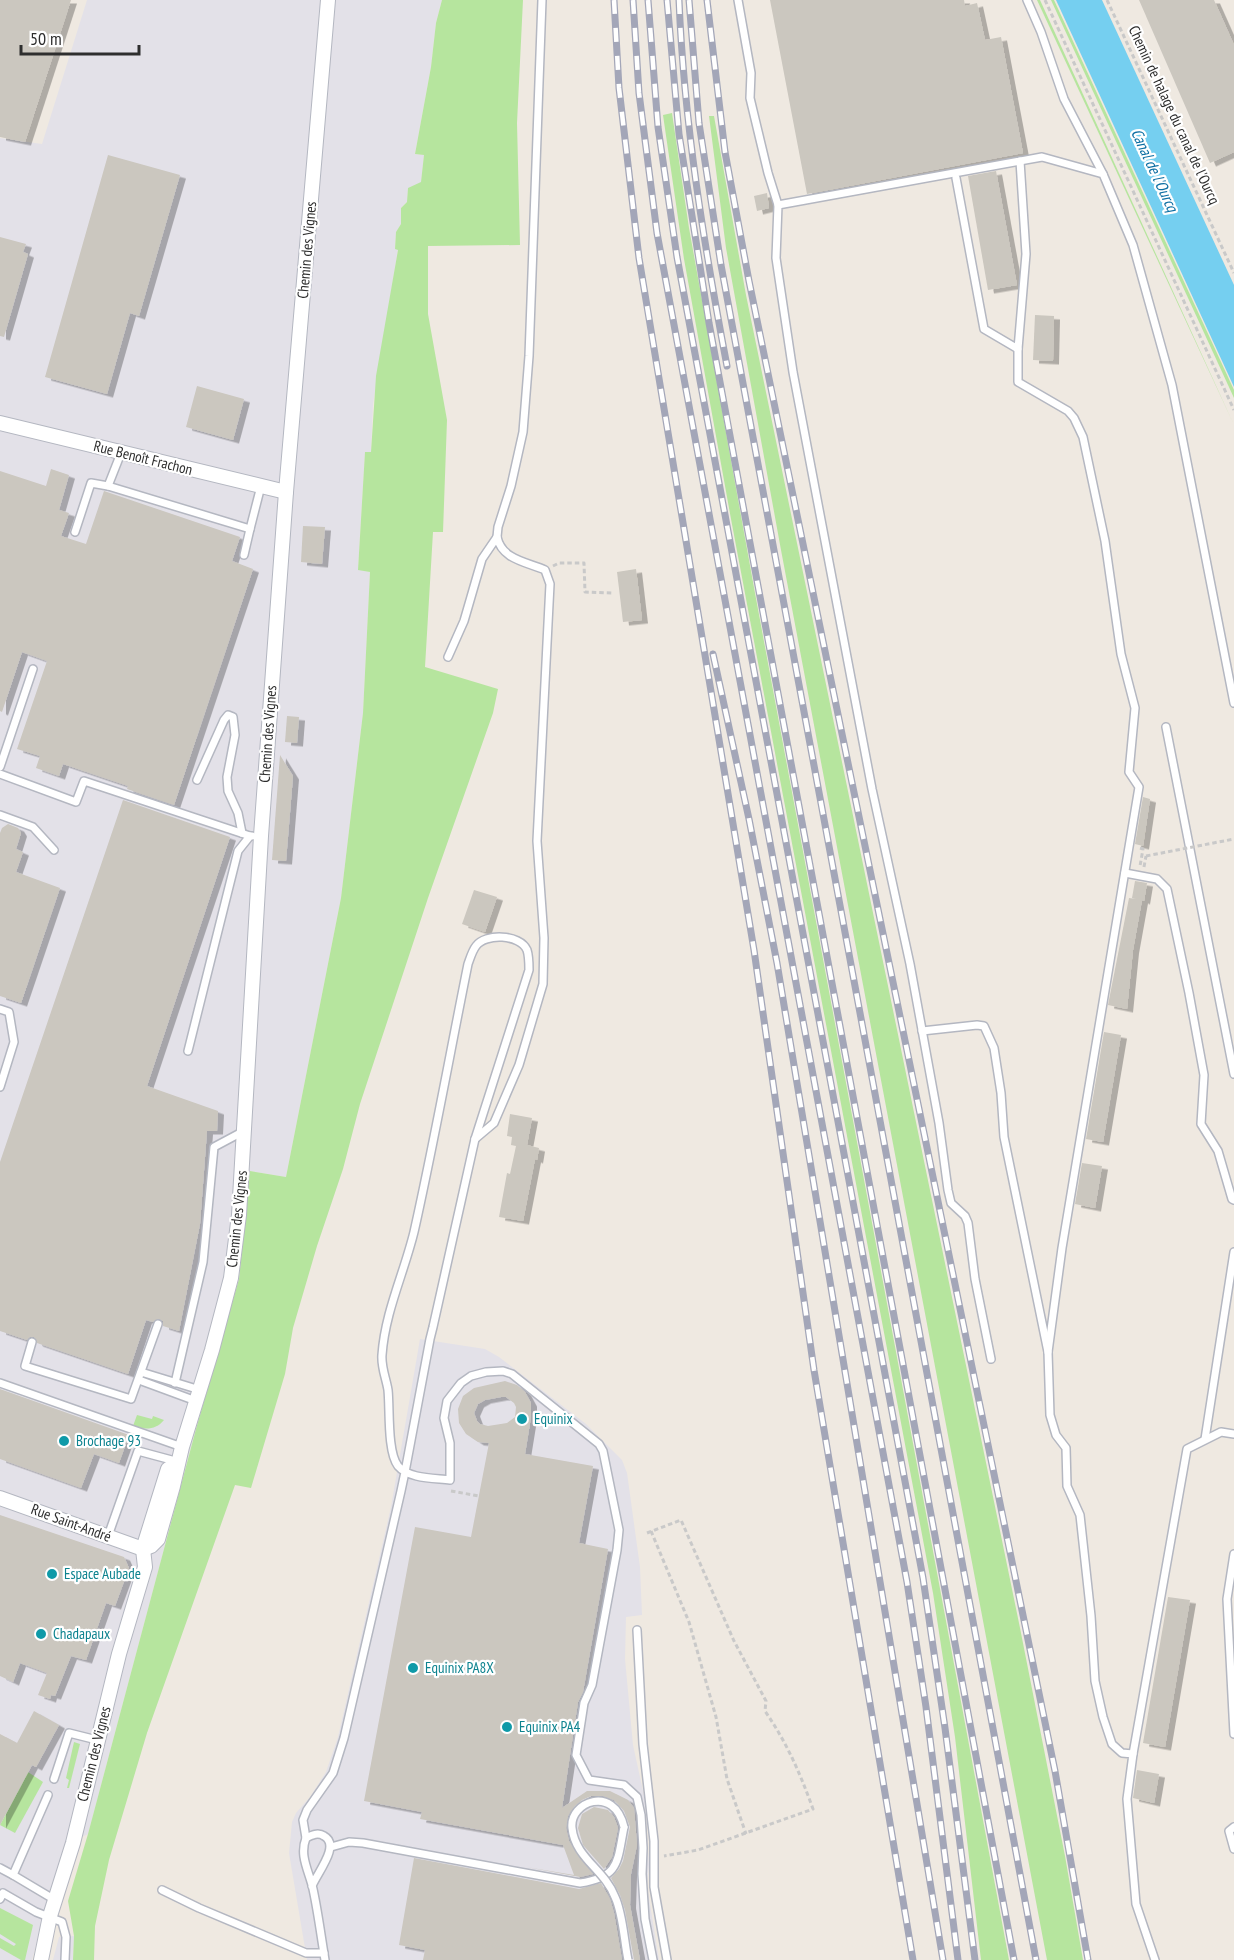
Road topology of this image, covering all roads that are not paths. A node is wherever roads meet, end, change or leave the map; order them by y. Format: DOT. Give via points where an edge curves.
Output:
graph roads {
  1 [pos="328,0"];
  2 [pos="542,0"];
  3 [pos="738,0"];
  4 [pos="1027,0"];
  5 [pos="1020,161"];
  6 [pos="1103,174"];
  7 [pos="956,178"];
  8 [pos="778,205"];
  9 [pos="1018,349"];
  10 [pos="0,423"];
  11 [pos="121,453"];
  12 [pos="108,486"];
  13 [pos="261,486"];
  14 [pos="286,492"];
  15 [pos="250,529"];
  16 [pos="75,532"];
  17 [pos="497,537"];
  18 [pos="244,555"];
  19 [pos="448,657"];
  20 [pos="33,669"];
  21 [pos="1234,703"];
  22 [pos="1166,727"];
  23 [pos="0,767"];
  24 [pos="0,774"];
  25 [pos="197,780"];
  26 [pos="0,815"];
  27 [pos="242,832"];
  28 [pos="256,836"];
  29 [pos="54,850"];
  30 [pos="1125,873"];
  31 [pos="0,1009"];
  32 [pos="922,1031"];
  33 [pos="188,1051"];
  34 [pos="1234,1074"];
  35 [pos="0,1087"];
  36 [pos="244,1131"];
  37 [pos="474,1139"];
  38 [pos="1234,1200"];
  39 [pos="1234,1252"];
  40 [pos="158,1324"];
  41 [pos="32,1342"];
  42 [pos="1048,1352"];
  43 [pos="991,1359"];
  44 [pos="141,1372"];
  45 [pos="139,1380"];
  46 [pos="0,1383"];
  47 [pos="175,1383"];
  48 [pos="198,1396"];
  49 [pos="1234,1434"];
  50 [pos="1205,1439"];
  51 [pos="182,1447"];
  52 [pos="178,1462"];
  53 [pos="405,1472"];
  54 [pos="0,1498"];
  55 [pos="108,1536"];
  56 [pos="143,1549"];
  57 [pos="1234,1554"];
  58 [pos="637,1630"];
  59 [pos="1234,1734"];
  60 [pos="97,1740"];
  61 [pos="1133,1754"];
  62 [pos="54,1779"];
  63 [pos="48,1796"];
  64 [pos="1234,1827"];
  65 [pos="306,1838"];
  66 [pos="331,1847"];
  67 [pos="1234,1849"];
  68 [pos="0,1868"];
  69 [pos="13,1875"];
  70 [pos="312,1886"];
  71 [pos="162,1890"];
  72 [pos="1,1894"];
  73 [pos="55,1900"];
  74 [pos="50,1916"];
  75 [pos="324,1957"];
  76 [pos="41,1960"];
  77 [pos="65,1960"];
  78 [pos="627,1960"];
  79 [pos="652,1960"];
  80 [pos="667,1960"];
  81 [pos="1155,1960"];
  1 -- 14 [label="street, Chemin des Vignes"];
  2 -- 17 [label="lane" via="526,400 523,432"];
  3 -- 8 [label="lane" via="751,73 750,98"];
  4 -- 6 [label="lane" via="1064,99"];
  5 -- 6 [label="lane" via="1047,157"];
  5 -- 8 [label="lane"];
  5 -- 9 [label="lane" via="1026,254"];
  6 -- 21 [label="lane" via="1133,245 1173,385"];
  7 -- 9 [label="lane" via="984,329"];
  8 -- 32 [label="lane" via="776,258 793,372"];
  9 -- 30 [label="lane" via="1018,382 1074,418 1091,469 1120,654 1135,708 1129,772 1139,786"];
  10 -- 11 [label="street, Rue Benoît Frachon"];
  11 -- 12 [label="lane"];
  11 -- 13 [label="street, Rue Benoît Frachon"];
  12 -- 15 [label="lane"];
  12 -- 16 [label="lane" via="91,483"];
  13 -- 14 [label="street, Rue Benoît Frachon"];
  13 -- 15 [label="lane"];
  14 -- 28 [label="street, Chemin des Vignes"];
  15 -- 18 [label="lane"];
  17 -- 19 [label="lane" via="482,559 464,621"];
  17 -- 37 [label="lane" via="506,554 545,570 550,584 537,841 543,984 519,1065 494,1123"];
  20 -- 23 [label="lane"];
  22 -- 34 [label="lane"];
  24 -- 27 [label="lane" via="76,802 84,781"];
  25 -- 27 [label="lane" via="224,720 228,715 233,717 235,735 228,791"];
  26 -- 29 [label="lane" via="33,827"];
  27 -- 28 [label="lane"];
  28 -- 33 [label="lane" via="238,851"];
  28 -- 36 [label="street, Chemin des Vignes"];
  30 -- 38 [label="lane" via="1157,879 1167,890 1204,1075 1201,1124 1218,1151"];
  30 -- 42 [label="lane"];
  31 -- 35 [label="lane" via="9,1012 14,1042"];
  32 -- 42 [label="lane" via="984,1026 994,1048 1004,1137"];
  32 -- 43 [label="lane" via="948,1190 951,1203 968,1223"];
  36 -- 47 [label="lane" via="214,1147 203,1262"];
  36 -- 48 [label="street, Chemin des Vignes" via="231,1278"];
  37 -- 53 [label="lane"];
  37 -- 53 [label="lane" via="529,970 527,951 510,939 489,938 476,945 468,964 413,1234 384,1334 381,1357 388,1388 391,1438 396,1464"];
  39 -- 50 [label="lane"];
  40 -- 44 [label="lane"];
  41 -- 45 [label="lane" via="25,1366 131,1400"];
  42 -- 61 [label="lane" via="1050,1415 1056,1435 1066,1448 1067,1486 1080,1515 1095,1681 1112,1744 1122,1753"];
  44 -- 45 [label="lane"];
  44 -- 47 [label="lane"];
  45 -- 48 [label="lane"];
  46 -- 51 [label="lane"];
  47 -- 48 [label="lane"];
  48 -- 51 [label="street, Chemin des Vignes"];
  49 -- 50 [label="lane" via="1221,1432"];
  50 -- 61 [label="lane" via="1187,1449"];
  51 -- 52 [label="street, Chemin des Vignes"];
  52 -- 55 [label="lane" via="138,1451"];
  52 -- 56 [label="street, Chemin des Vignes" via="168,1469"];
  53 -- 65 [label="lane" via="344,1738 333,1773 303,1820"];
  53 -- 79 [label="lane" via="450,1480 450,1443 444,1418 447,1401 471,1376 494,1371 521,1380 603,1450 619,1530 576,1755 590,1779 624,1785 637,1797 642,1826 645,1918"];
  54 -- 55 [label="street, Rue Saint-André"];
  55 -- 56 [label="street, Rue Saint-André"];
  56 -- 60 [label="street, Chemin des Vignes" via="145,1567"];
  57 -- 59 [label="lane" via="1227,1599"];
  58 -- 80 [label="lane" via="643,1744 654,1841 654,1887"];
  60 -- 62 [label="lane" via="69,1733"];
  60 -- 73 [label="street, Chemin des Vignes"];
  61 -- 81 [label="lane" via="1127,1799 1136,1904"];
  63 -- 69 [label="lane"];
  64 -- 67 [label="lane" via="1229,1831"];
  65 -- 66 [label="lane" via="322,1834"];
  65 -- 70 [label="lane" via="304,1855"];
  66 -- 70 [label="lane"];
  66 -- 78 [label="lane, bridge" via="349,1842 564,1881 596,1881 603,1877 611,1873 624,1827 621,1815 601,1800 588,1803 575,1814 571,1826 585,1859 592,1866 600,1874 607,1881 616,1898"];
  68 -- 69 [label="lane"];
  69 -- 73 [label="lane"];
  70 -- 75 [label="lane"];
  71 -- 75 [label="lane" via="306,1953"];
  72 -- 74 [label="lane"];
  73 -- 74 [label="street, Chemin des Vignes"];
  74 -- 76 [label="street, Chemin des Vignes"];
  74 -- 77 [label="lane" via="62,1922"];
}
